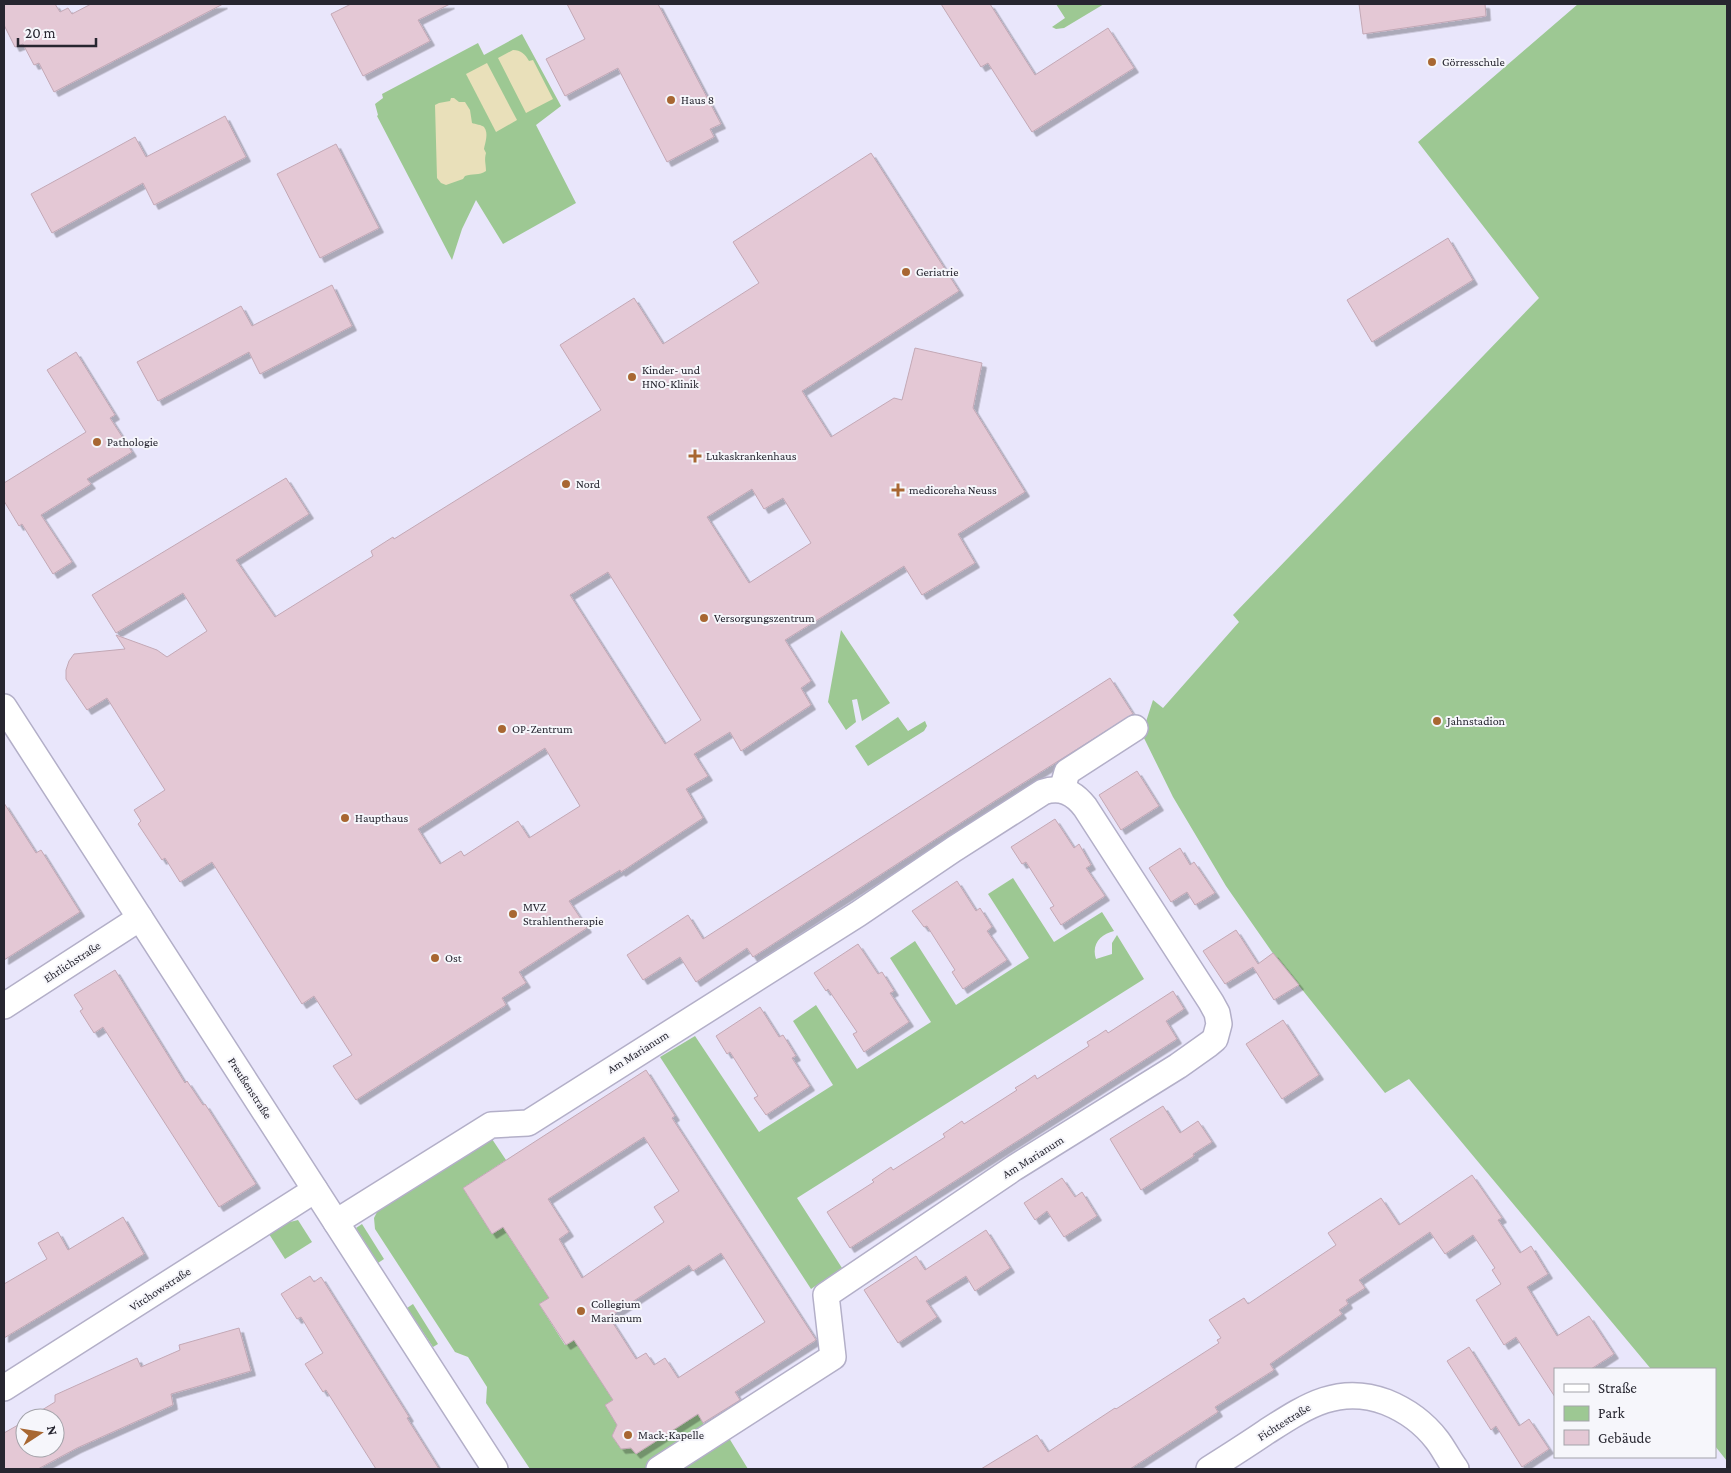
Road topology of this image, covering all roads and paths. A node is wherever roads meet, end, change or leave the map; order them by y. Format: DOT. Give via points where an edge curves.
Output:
graph roads {
  1 [pos="4,707"];
  2 [pos="1135,728"];
  3 [pos="1062,790"];
  4 [pos="140,918"];
  5 [pos="4,1006"];
  6 [pos="315,1190"];
  7 [pos="336,1222"];
  8 [pos="4,1388"];
  9 [pos="495,1469"];
  10 [pos="659,1469"];
  11 [pos="1209,1469"];
  12 [pos="1456,1469"];
  1 -- 4 [label="street, Preußenstraße"];
  2 -- 3 [label="street" via="1067,772"];
  3 -- 7 [label="street, Am Marianum" via="1043,792 1020,805 858,914 528,1123 491,1125"];
  3 -- 10 [label="street, Am Marianum" via="1075,796 1085,807 1211,1002 1219,1024 1215,1039 826,1294 833,1356"];
  4 -- 5 [label="street, Ehrlichstraße"];
  4 -- 6 [label="street, Preußenstraße"];
  6 -- 7 [label="street, Preußenstraße"];
  6 -- 8 [label="street, Virchowstraße"];
  7 -- 9 [label="street, Preußenstraße"];
  11 -- 12 [label="street, Fichtestraße" via="1311,1405 1336,1396 1357,1396 1377,1399 1409,1414 1437,1440"];
}
